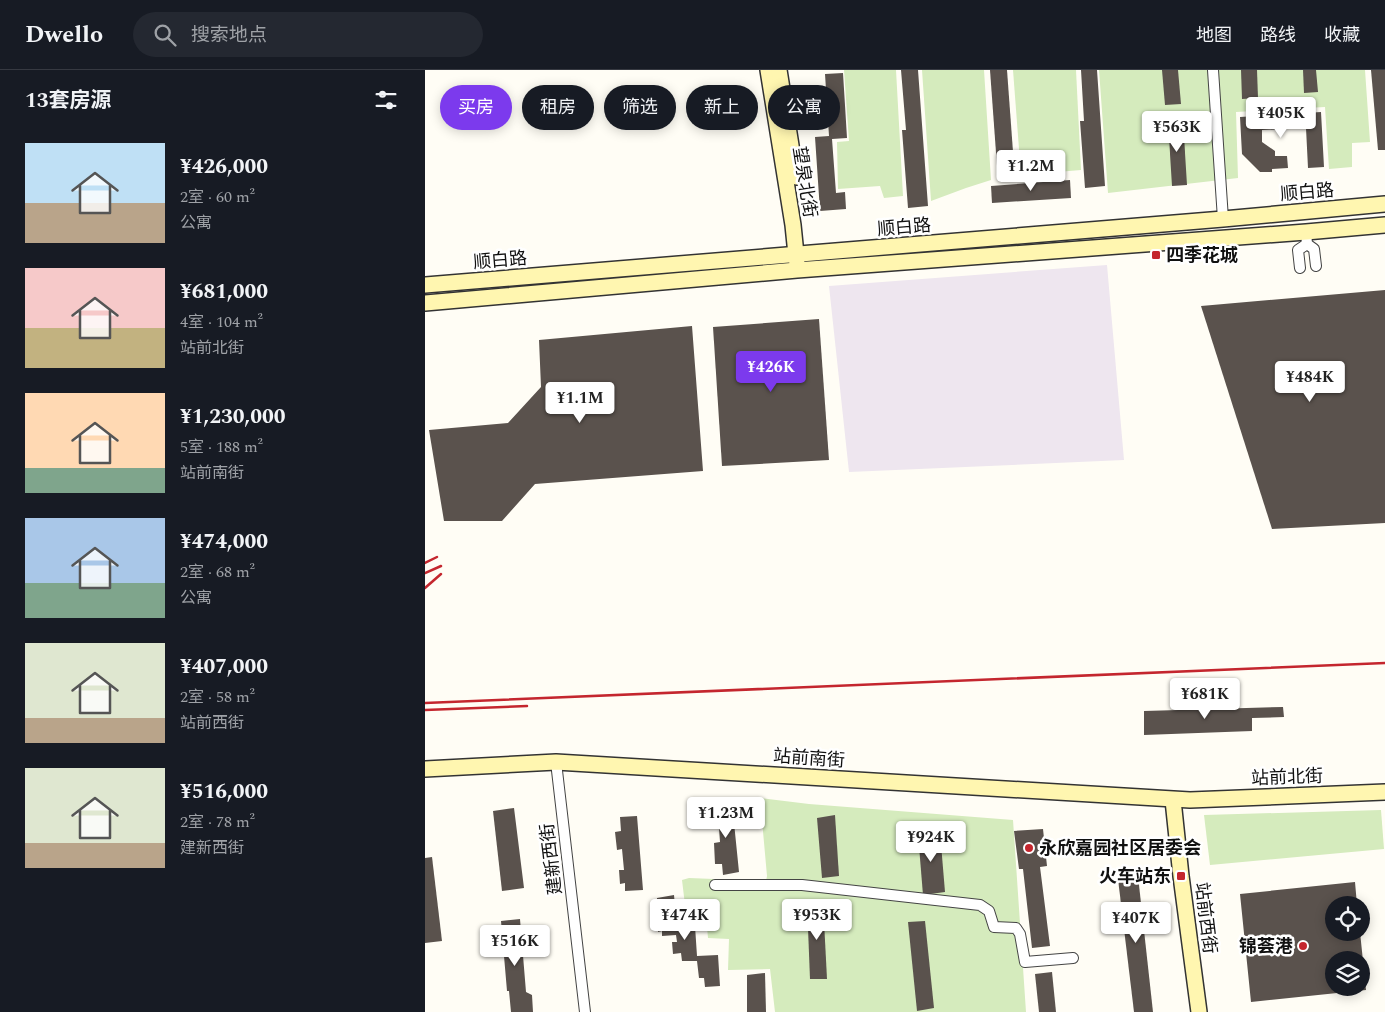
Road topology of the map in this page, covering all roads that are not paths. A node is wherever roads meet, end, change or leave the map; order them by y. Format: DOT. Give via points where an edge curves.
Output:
graph roads {
  1 [pos="768,70"];
  2 [pos="779,70"];
  3 [pos="1213,70"];
  4 [pos="1385,204"];
  5 [pos="1223,219"];
  6 [pos="1385,225"];
  7 [pos="1306,238"];
  8 [pos="801,254"];
  9 [pos="1316,266"];
  10 [pos="1300,268"];
  11 [pos="802,270"];
  12 [pos="425,285"];
  13 [pos="425,303"];
  14 [pos="556,762"];
  15 [pos="425,769"];
  16 [pos="1385,792"];
  17 [pos="1182,800"];
  18 [pos="715,885"];
  19 [pos="1073,958"];
  20 [pos="585,1012"];
  21 [pos="1199,1012"];
  22 [pos="1208,1012"];
  1 -- 8 [label="main road, 望泉北街" via="793,225"];
  2 -- 8 [label="main road, 望泉北街" via="804,232"];
  3 -- 5 [label="street"];
  4 -- 5 [label="main road, 顺白路"];
  5 -- 8 [label="main road, 顺白路"];
  6 -- 7 [label="main road, 顺白路"];
  7 -- 9 [label="street" via="1314,248"];
  7 -- 10 [label="street" via="1298,250"];
  7 -- 11 [label="main road, 顺白路"];
  8 -- 11 [label="main road, 望泉北街"];
  8 -- 12 [label="main road, 顺白路"];
  11 -- 13 [label="main road, 顺白路"];
  14 -- 15 [label="main road, 站前南街"];
  14 -- 17 [label="main road, 站前南街"];
  14 -- 20 [label="street, 建新西街"];
  16 -- 17 [label="main road, 站前北街"];
  17 -- 21 [label="main road, 站前西街" via="1181,876"];
  17 -- 22 [label="main road, 站前西街"];
  18 -- 19 [label="street" via="802,885 980,905 989,911 994,927 1016,928 1025,962"];
}
